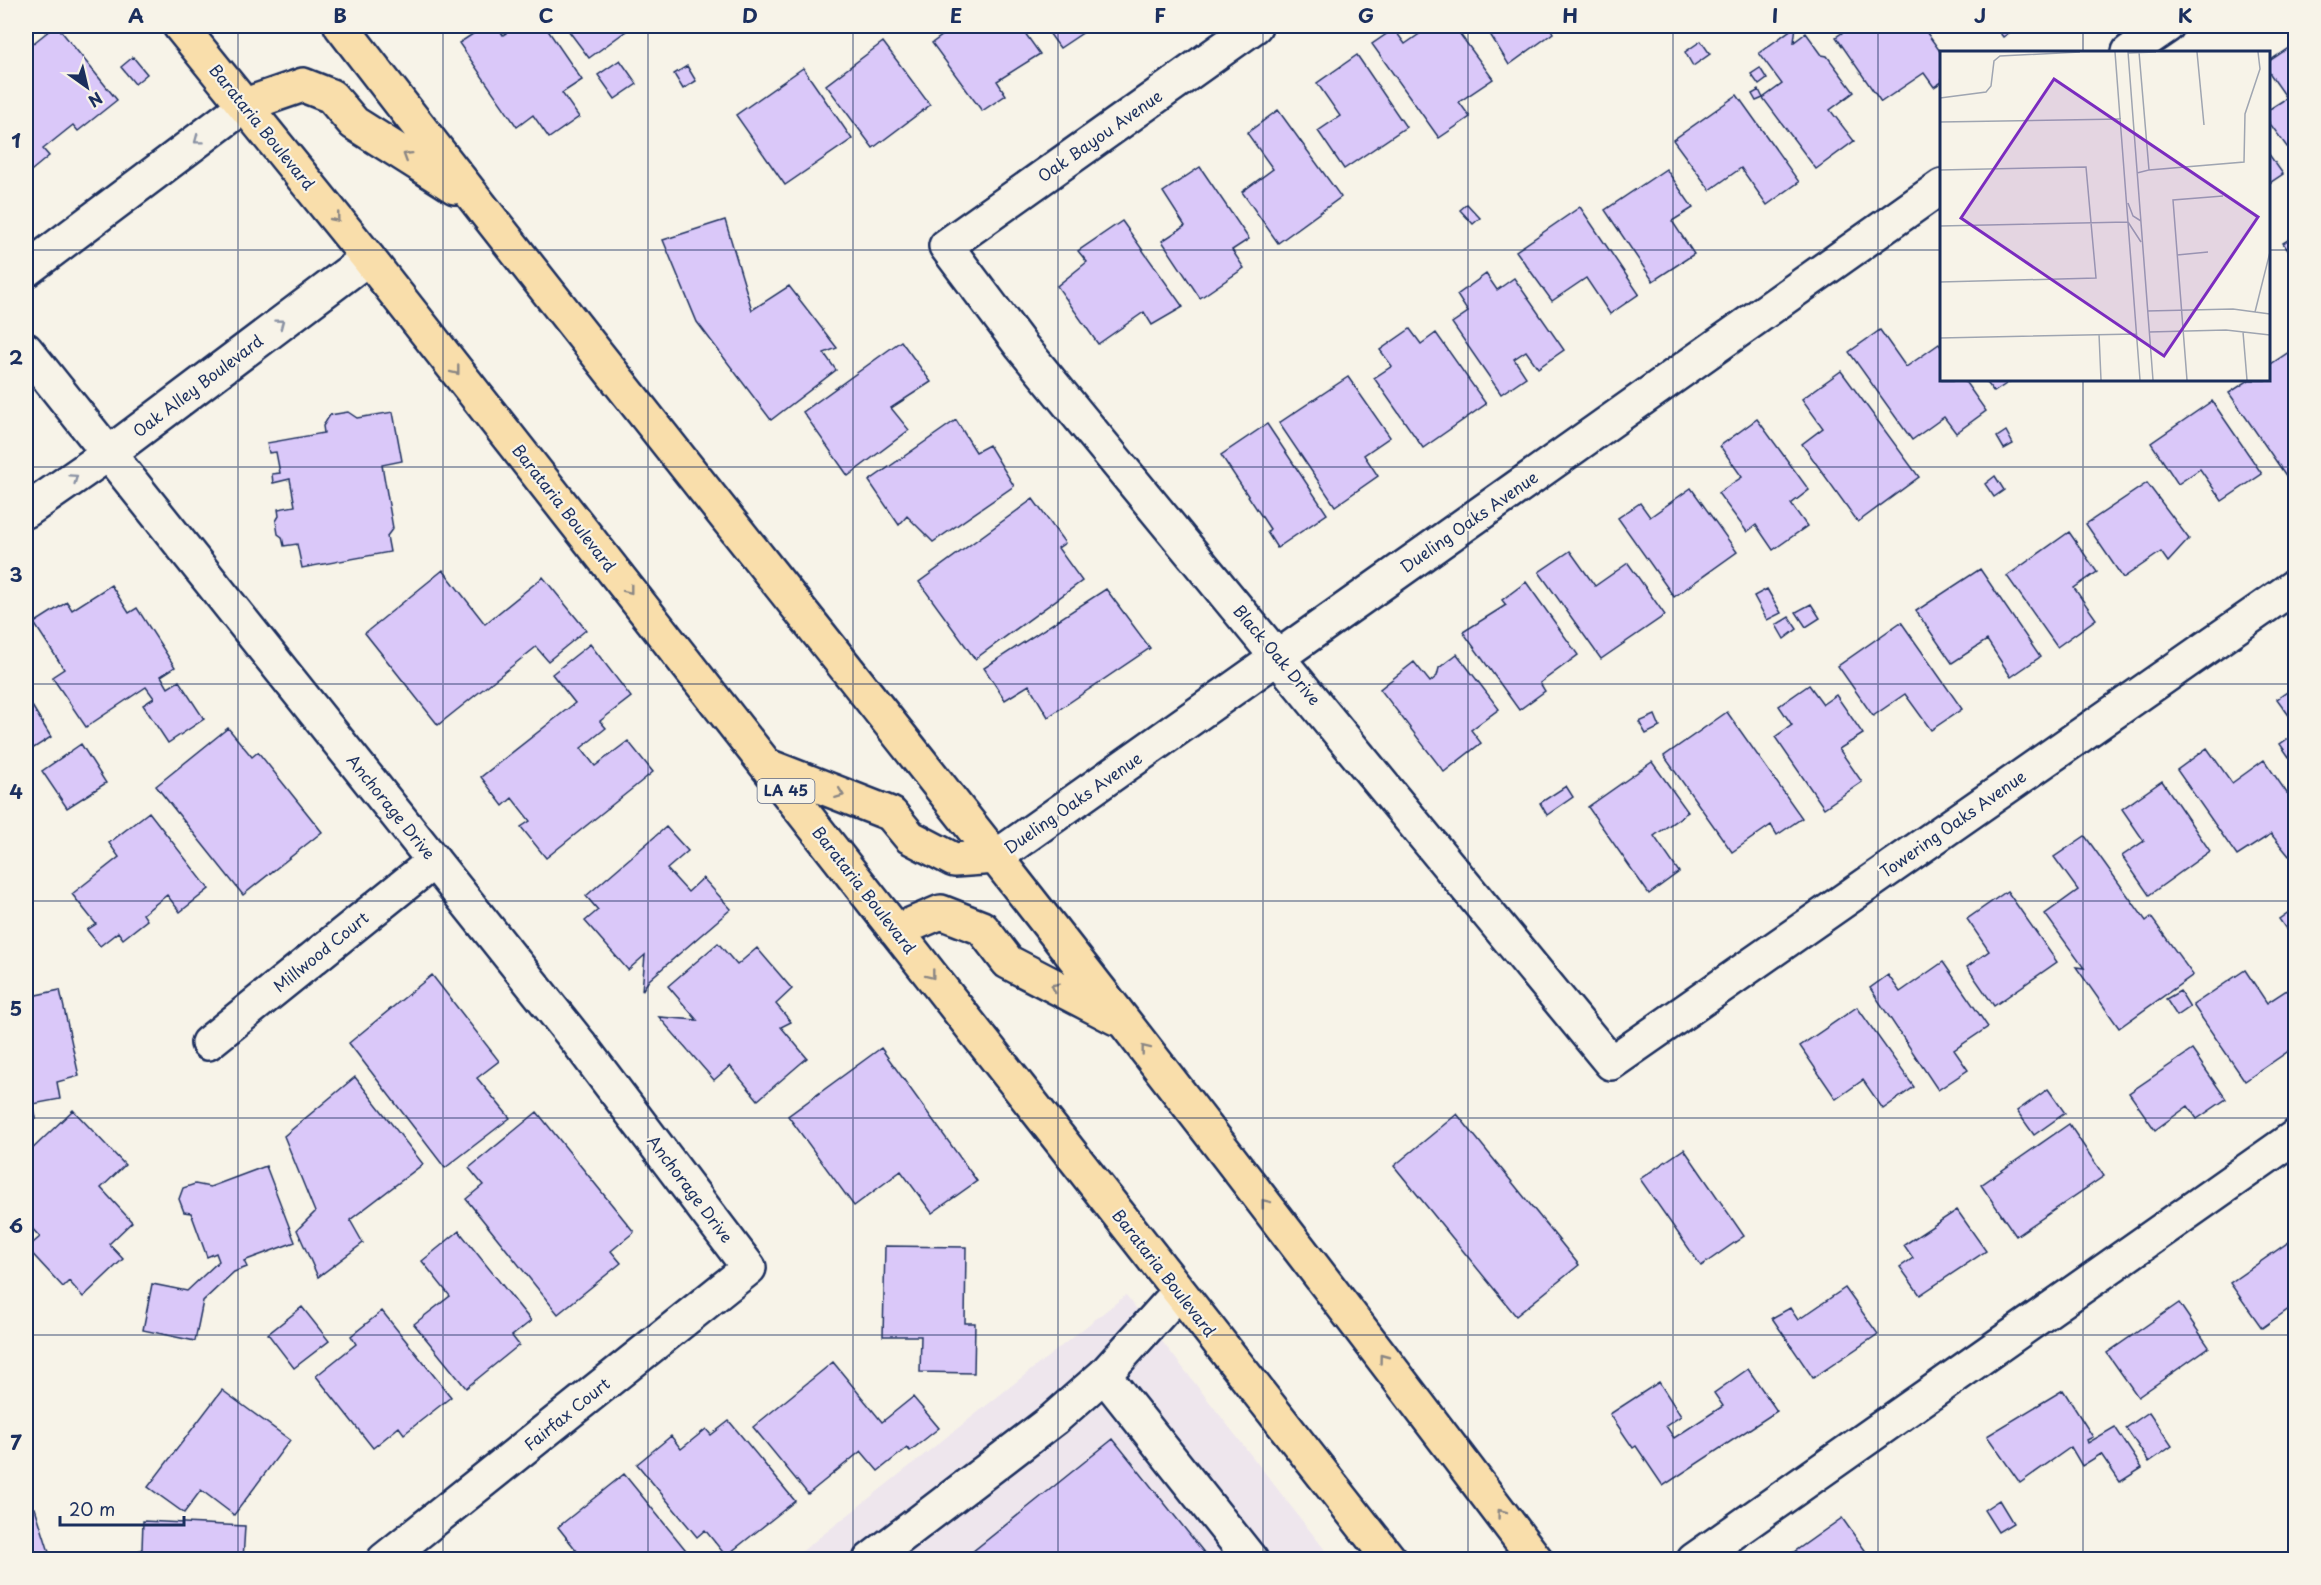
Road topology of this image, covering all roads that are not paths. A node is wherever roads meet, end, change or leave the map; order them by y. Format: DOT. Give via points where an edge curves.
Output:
graph roads {
  1 [pos="180,26"];
  2 [pos="341,26"];
  3 [pos="1255,26"];
  4 [pos="2166,26"];
  5 [pos="2129,51"];
  6 [pos="245,105"];
  7 [pos="1940,187"];
  8 [pos="474,199"];
  9 [pos="946,246"];
  10 [pos="368,258"];
  11 [pos="26,270"];
  12 [pos="26,350"];
  13 [pos="108,454"];
  14 [pos="26,511"];
  15 [pos="2295,585"];
  16 [pos="1279,657"];
  17 [pos="766,766"];
  18 [pos="996,857"];
  19 [pos="434,861"];
  20 [pos="896,930"];
  21 [pos="1125,1023"];
  22 [pos="208,1043"];
  23 [pos="1611,1063"];
  24 [pos="2295,1136"];
  25 [pos="749,1268"];
  26 [pos="1179,1292"];
  27 [pos="1104,1376"];
  28 [pos="384,1560"];
  29 [pos="870,1560"];
  30 [pos="1251,1560"];
  31 [pos="1390,1560"];
  32 [pos="1536,1560"];
  33 [pos="1694,1560"];
  1 -- 6 [label="main road, Barataria Boulevard / LA 45"];
  2 -- 8 [label="main road"];
  3 -- 9 [label="street, Oak Bayou Avenue"];
  4 -- 5 [label="street"];
  8 -- 6 [label="main road, one-way" via="354,123 332,96 303,86"];
  6 -- 10 [label="main road, Barataria Boulevard / LA 45, one-way"];
  6 -- 11 [label="street, one-way"];
  7 -- 16 [label="street, Dueling Oaks Avenue"];
  8 -- 18 [label="main road"];
  9 -- 16 [label="street, Black Oak Drive" via="1022,347"];
  13 -- 10 [label="street, Oak Alley Boulevard, one-way"];
  10 -- 17 [label="main road, Barataria Boulevard / LA 45, one-way"];
  12 -- 13 [label="street, Anchorage Drive"];
  14 -- 13 [label="street, Oak Alley Boulevard, one-way"];
  13 -- 19 [label="street, Anchorage Drive"];
  15 -- 23 [label="street, Towering Oaks Avenue"];
  16 -- 18 [label="street, Dueling Oaks Avenue"];
  16 -- 23 [label="street, Black Oak Drive"];
  17 -- 18 [label="main road, one-way" via="891,814 910,837 954,860"];
  17 -- 20 [label="main road, Barataria Boulevard / LA 45"];
  18 -- 21 [label="main road"];
  19 -- 22 [label="street, Millwood Court"];
  19 -- 25 [label="street, Anchorage Drive" via="579,1043"];
  21 -- 20 [label="main road, one-way" via="1008,962 982,928 941,912"];
  20 -- 26 [label="main road, Barataria Boulevard / LA 45, one-way"];
  32 -- 21 [label="main road, one-way"];
  24 -- 33 [label="street"];
  25 -- 28 [label="street, Fairfax Court"];
  26 -- 27 [label="street"];
  26 -- 31 [label="main road, Barataria Boulevard / LA 45"];
  27 -- 29 [label="street"];
  27 -- 30 [label="street"];
}
